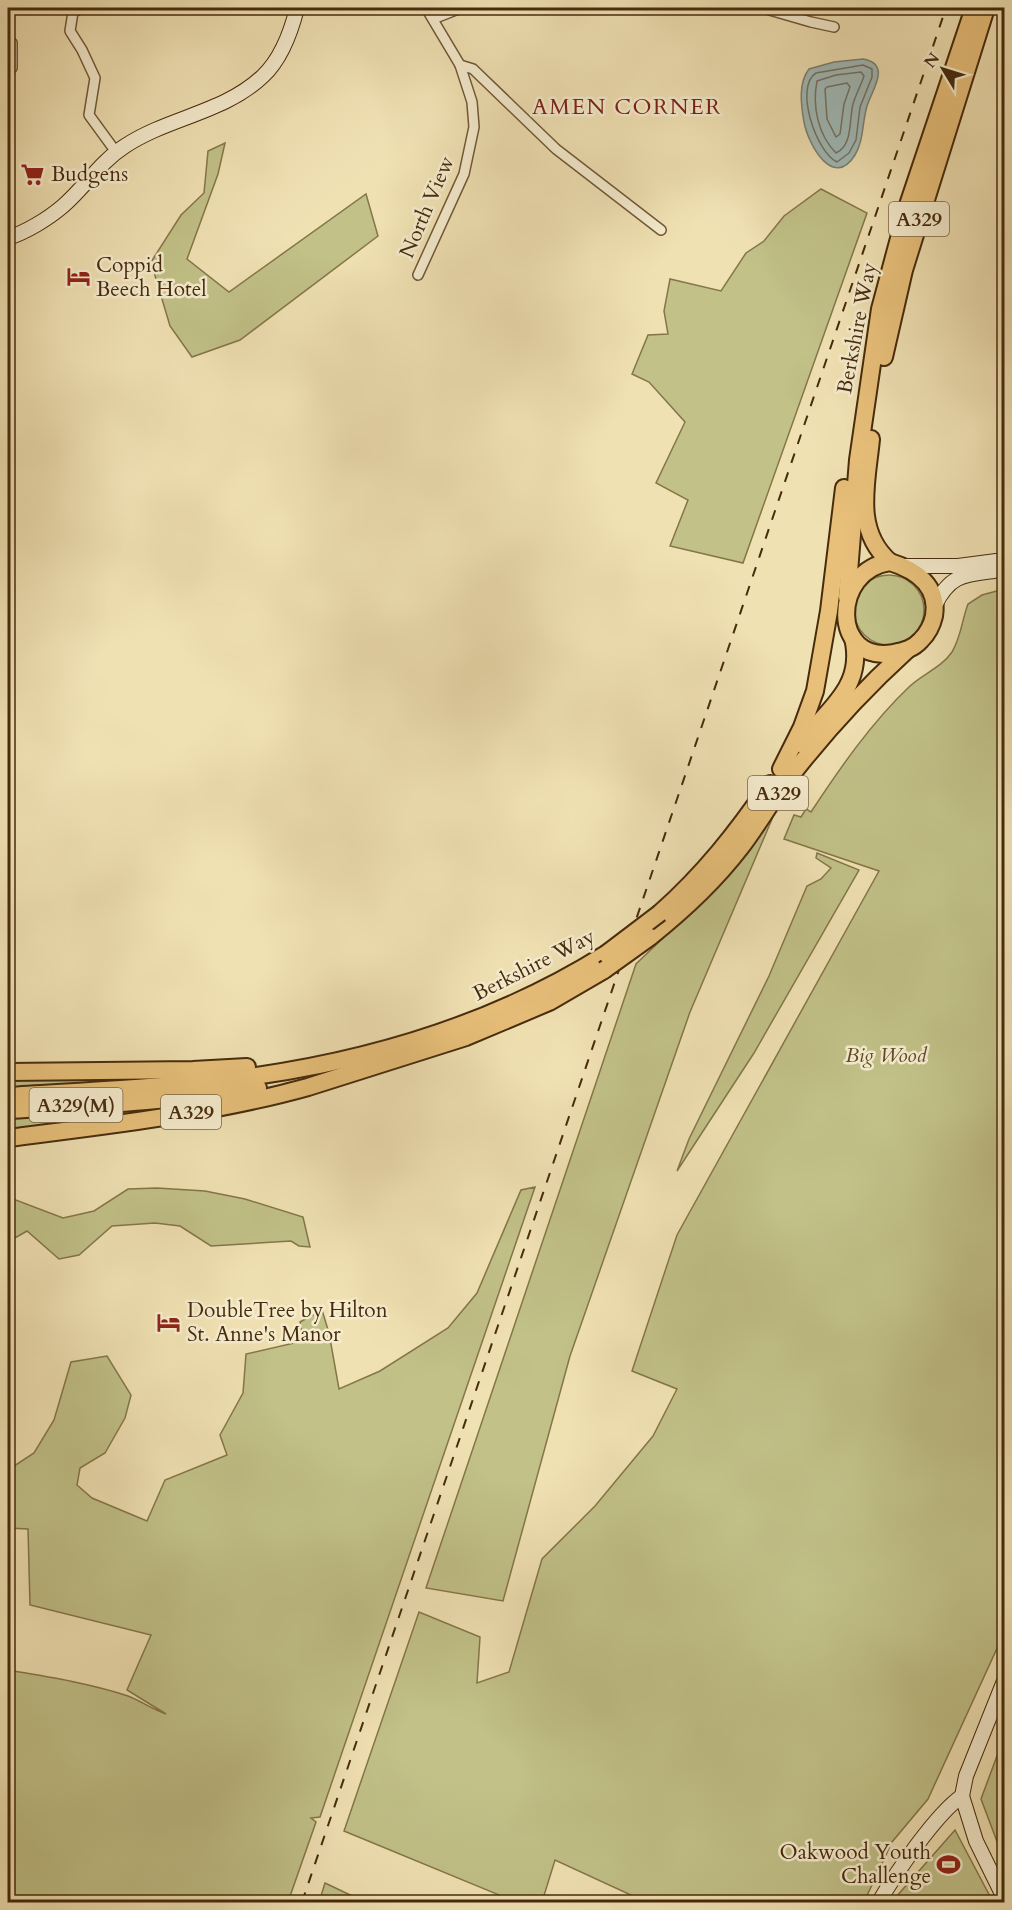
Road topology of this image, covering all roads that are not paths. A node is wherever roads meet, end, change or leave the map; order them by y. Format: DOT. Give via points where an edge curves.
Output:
graph roads {
  1 [pos="82,8"];
  2 [pos="297,8"];
  3 [pos="426,8"];
  4 [pos="461,8"];
  5 [pos="763,8"];
  6 [pos="974,8"];
  7 [pos="986,8"];
  8 [pos="433,19"];
  9 [pos="834,27"];
  10 [pos="8,44"];
  11 [pos="460,65"];
  12 [pos="12,68"];
  13 [pos="116,152"];
  14 [pos="33,226"];
  15 [pos="8,228"];
  16 [pos="661,230"];
  17 [pos="8,238"];
  18 [pos="8,249"];
  19 [pos="418,275"];
  20 [pos="880,309"];
  21 [pos="1005,560"];
  22 [pos="896,564"];
  23 [pos="1005,569"];
  24 [pos="847,597"];
  25 [pos="935,605"];
  26 [pos="853,638"];
  27 [pos="907,650"];
  28 [pos="781,769"];
  29 [pos="605,962"];
  30 [pos="329,1063"];
  31 [pos="371,1066"];
  32 [pos="8,1072"];
  33 [pos="8,1096"];
  34 [pos="8,1110"];
  35 [pos="8,1138"];
  36 [pos="1005,1682"];
  37 [pos="962,1796"];
  38 [pos="1005,1898"];
  39 [pos="879,1902"];
  1 -- 13 [label="street" via="74,12 70,31 95,78 88,115"];
  2 -- 13 [label="street" via="279,54 252,86 225,103 159,128"];
  3 -- 8 [label="street, North View"];
  4 -- 8 [label="street"];
  5 -- 9 [label="street"];
  6 -- 20 [label="highway, Berkshire Way / A329" via="908,205"];
  7 -- 22 [label="highway, Berkshire Way / A329" via="904,270 879,380 866,511 870,536 878,550"];
  8 -- 11 [label="street, North View"];
  10 -- 12 [label="street" via="12,43"];
  11 -- 16 [label="street" via="473,69 556,149"];
  11 -- 19 [label="street, North View" via="473,109 472,140 464,174"];
  13 -- 14 [label="street" via="62,207"];
  14 -- 15 [label="street"];
  14 -- 17 [label="street"];
  14 -- 18 [label="street"];
  20 -- 24 [label="highway, Berkshire Way / A329" via="858,460"];
  20 -- 28 [label="highway, A329" via="855,416 815,691"];
  21 -- 22 [label="street" via="949,567"];
  22 -- 24 [label="highway" via="875,565 856,582"];
  22 -- 25 [label="highway, A329" via="927,583"];
  23 -- 25 [label="street" via="952,581"];
  24 -- 26 [label="highway, A329" via="846,621"];
  25 -- 27 [label="highway, A329" via="928,632"];
  26 -- 27 [label="highway" via="876,653"];
  26 -- 28 [label="highway, Berkshire Way / A329" via="855,663 850,684"];
  27 -- 29 [label="highway, Berkshire Way / A329, bridge" via="805,758 718,875 650,937"];
  28 -- 29 [label="highway, Berkshire Way / A329, bridge" via="723,850 688,888"];
  29 -- 30 [label="highway, Berkshire Way / A329" via="477,1020"];
  29 -- 31 [label="highway, Berkshire Way / A329" via="549,1002 496,1026"];
  30 -- 32 [label="highway, A329" via="193,1070"];
  30 -- 33 [label="highway, A329(M)" via="198,1083"];
  31 -- 34 [label="highway, A329(M)" via="225,1094"];
  31 -- 35 [label="highway, A329" via="282,1094 219,1107"];
  36 -- 37 [label="street" via="966,1776"];
  37 -- 38 [label="street" via="976,1841"];
  37 -- 39 [label="street" via="930,1830"];
}
